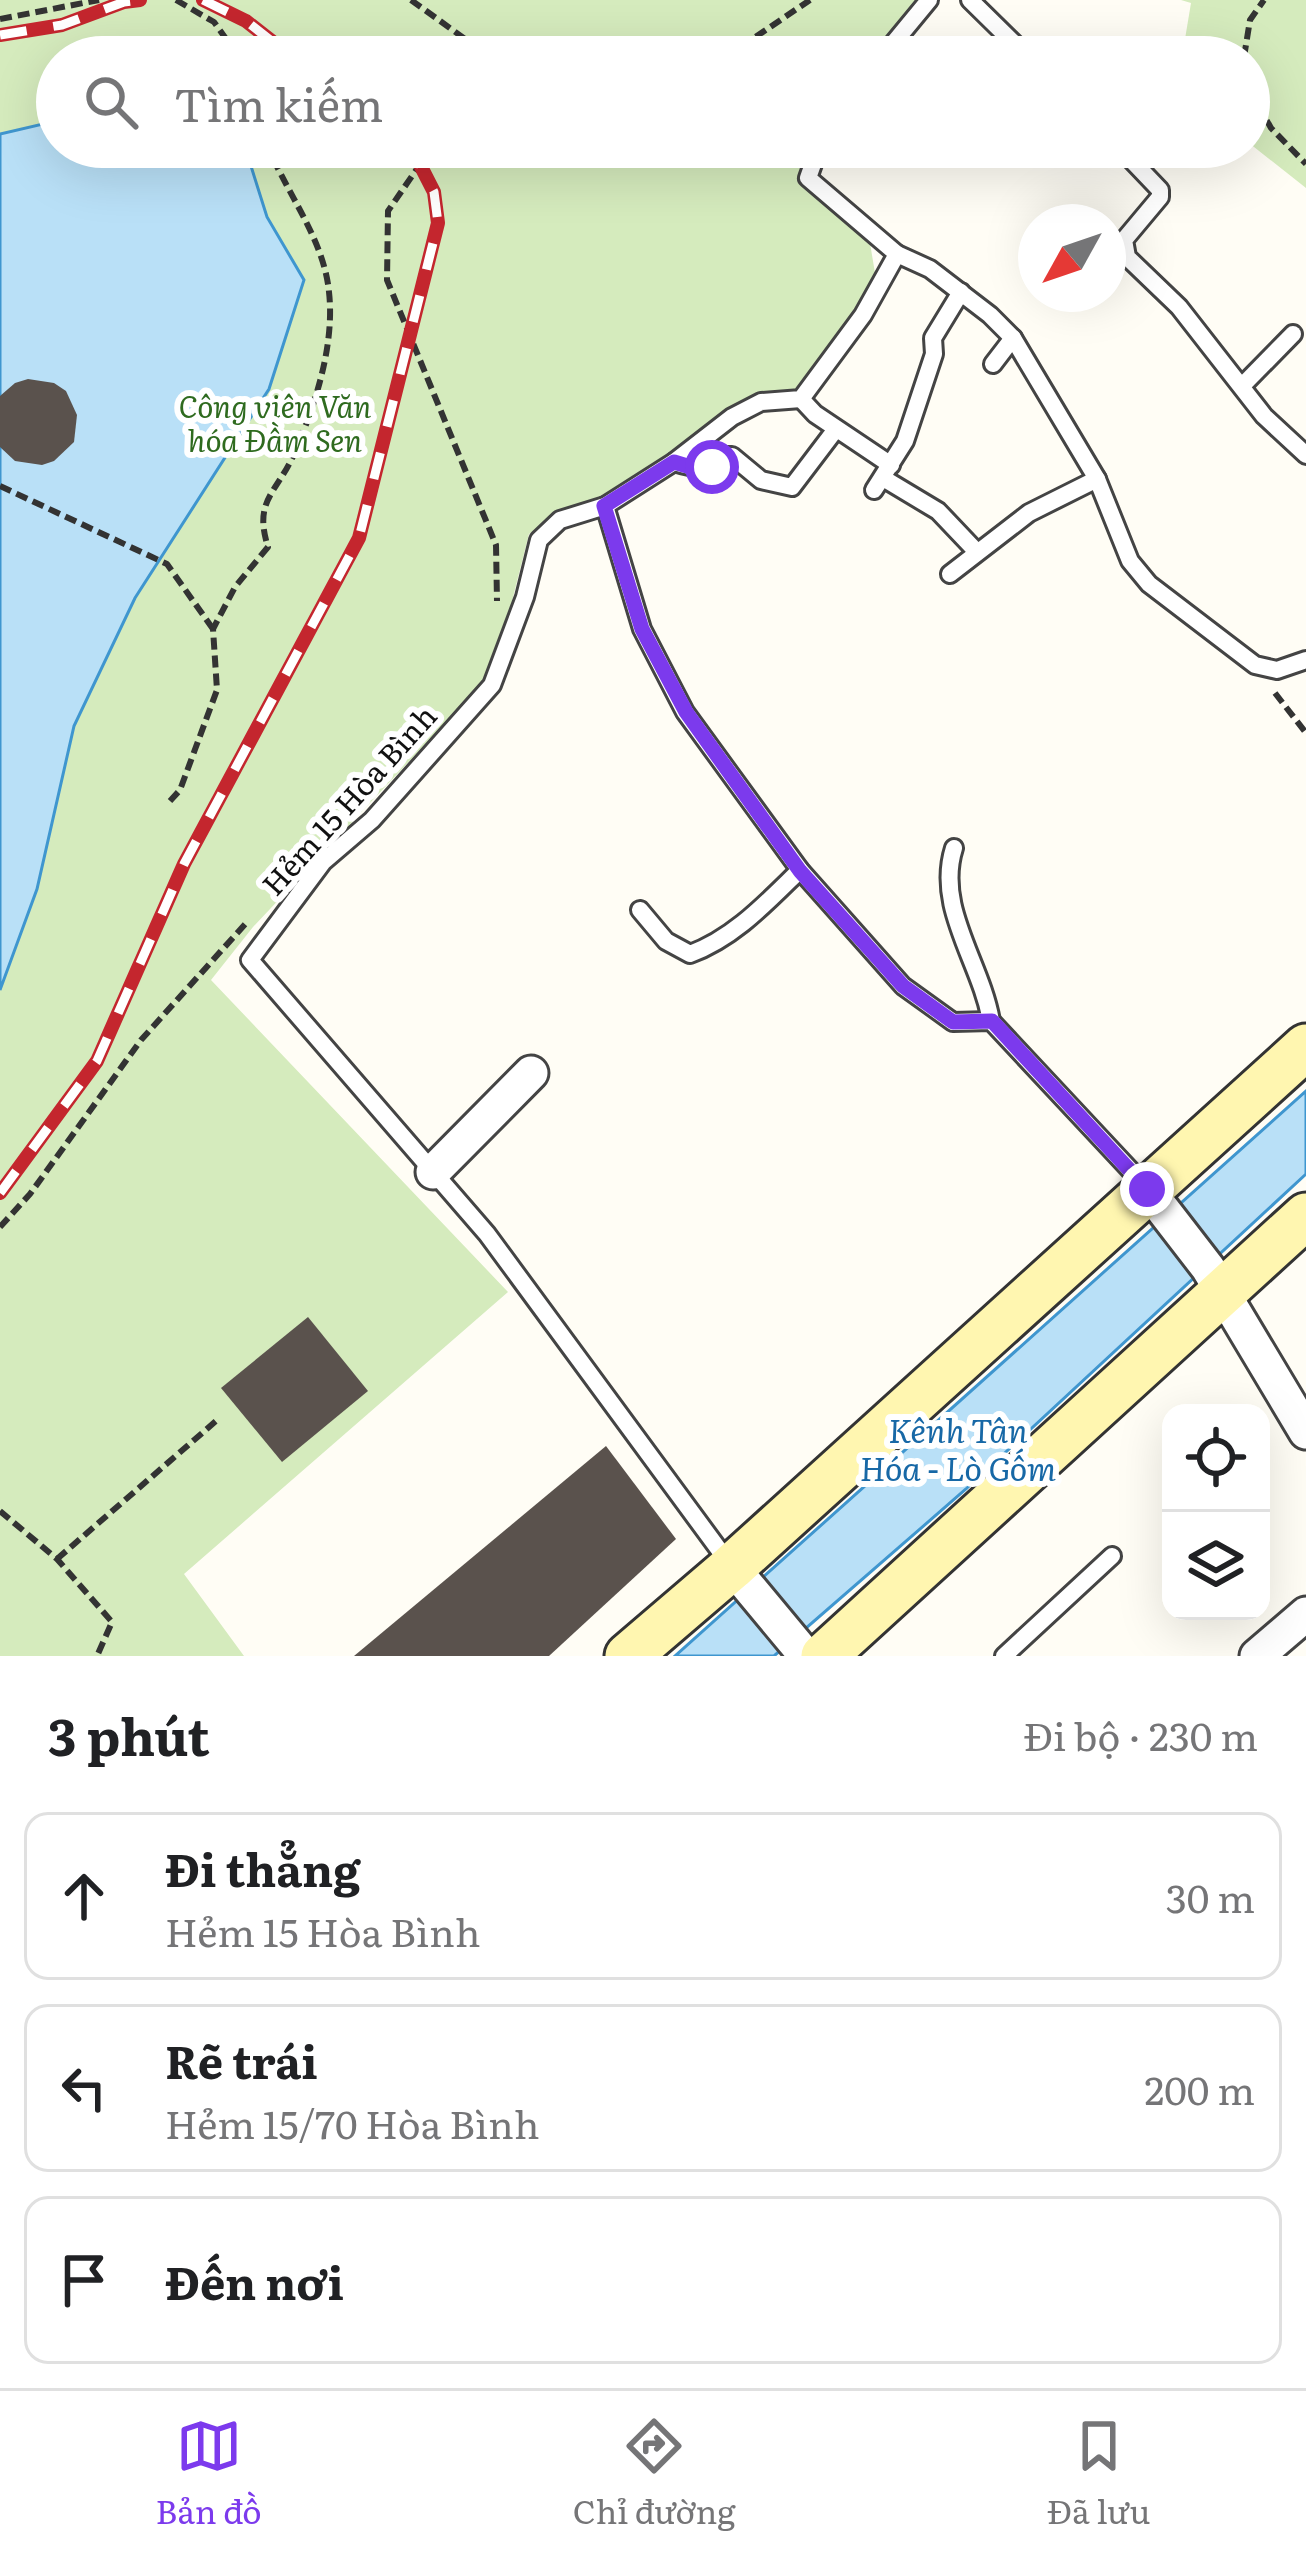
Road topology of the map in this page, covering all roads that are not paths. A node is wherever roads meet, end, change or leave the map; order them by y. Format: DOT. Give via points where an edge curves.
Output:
graph roads {
  1 [pos="929,0"];
  2 [pos="970,0"];
  3 [pos="899,36"];
  4 [pos="1007,36"];
  5 [pos="812,168"];
  6 [pos="1139,168"];
  7 [pos="896,254"];
  8 [pos="961,292"];
  9 [pos="1294,334"];
  10 [pos="1013,338"];
  11 [pos="993,364"];
  12 [pos="1242,386"];
  13 [pos="801,399"];
  14 [pos="836,429"];
  15 [pos="1306,455"];
  16 [pos="674,462"];
  17 [pos="883,478"];
  18 [pos="1096,479"];
  19 [pos="604,506"];
  20 [pos="976,551"];
  21 [pos="950,574"];
  22 [pos="1306,660"];
  23 [pos="954,848"];
  24 [pos="800,871"];
  25 [pos="640,910"];
  26 [pos="992,1021"];
  27 [pos="1306,1047"];
  28 [pos="531,1073"];
  29 [pos="434,1172"];
  30 [pos="1156,1198"];
  31 [pos="1306,1216"];
  32 [pos="1216,1280"];
  33 [pos="1306,1432"];
  34 [pos="1112,1556"];
  35 [pos="740,1576"];
  36 [pos="1306,1614"];
  37 [pos="809,1652"];
  38 [pos="628,1656"];
  39 [pos="1004,1656"];
  40 [pos="1257,1656"];
  1 -- 3 [label="lane"];
  2 -- 4 [label="lane"];
  5 -- 7 [label="lane" via="808,178"];
  6 -- 12 [label="lane" via="1160,197 1124,240 1127,257"];
  7 -- 8 [label="lane"];
  7 -- 13 [label="lane"];
  8 -- 10 [label="lane"];
  8 -- 17 [label="lane" via="933,338 917,408"];
  9 -- 12 [label="lane"];
  10 -- 11 [label="lane"];
  10 -- 18 [label="lane"];
  12 -- 15 [label="lane"];
  13 -- 14 [label="lane"];
  13 -- 16 [label="lane, Hẻm 15 Hòa Bình" via="761,402"];
  14 -- 16 [label="lane" via="791,487 761,480 732,456 697,469"];
  14 -- 17 [label="lane"];
  16 -- 19 [label="lane, Hẻm 15 Hòa Bình"];
  17 -- 20 [label="lane" via="938,511"];
  18 -- 20 [label="lane"];
  18 -- 22 [label="lane" via="1130,561 1149,584 1255,665 1276,670"];
  19 -- 24 [label="lane" via="642,629 686,712"];
  19 -- 29 [label="lane, Hẻm 15 Hòa Bình" via="560,520 539,540 492,685 372,820 323,862 250,960"];
  20 -- 21 [label="lane"];
  23 -- 26 [label="lane" via="951,904"];
  24 -- 25 [label="lane" via="751,918 690,954 666,941"];
  24 -- 26 [label="lane" via="903,986 953,1022"];
  26 -- 30 [label="lane"];
  27 -- 30 [label="street"];
  28 -- 29 [label="street"];
  29 -- 35 [label="lane, Hẻm 15 Hòa Bình"];
  30 -- 32 [label="street"];
  30 -- 35 [label="street"];
  31 -- 32 [label="street"];
  32 -- 33 [label="street"];
  32 -- 37 [label="street"];
  34 -- 39 [label="lane"];
  35 -- 37 [label="street"];
  35 -- 38 [label="street"];
  36 -- 40 [label="street"];
}
